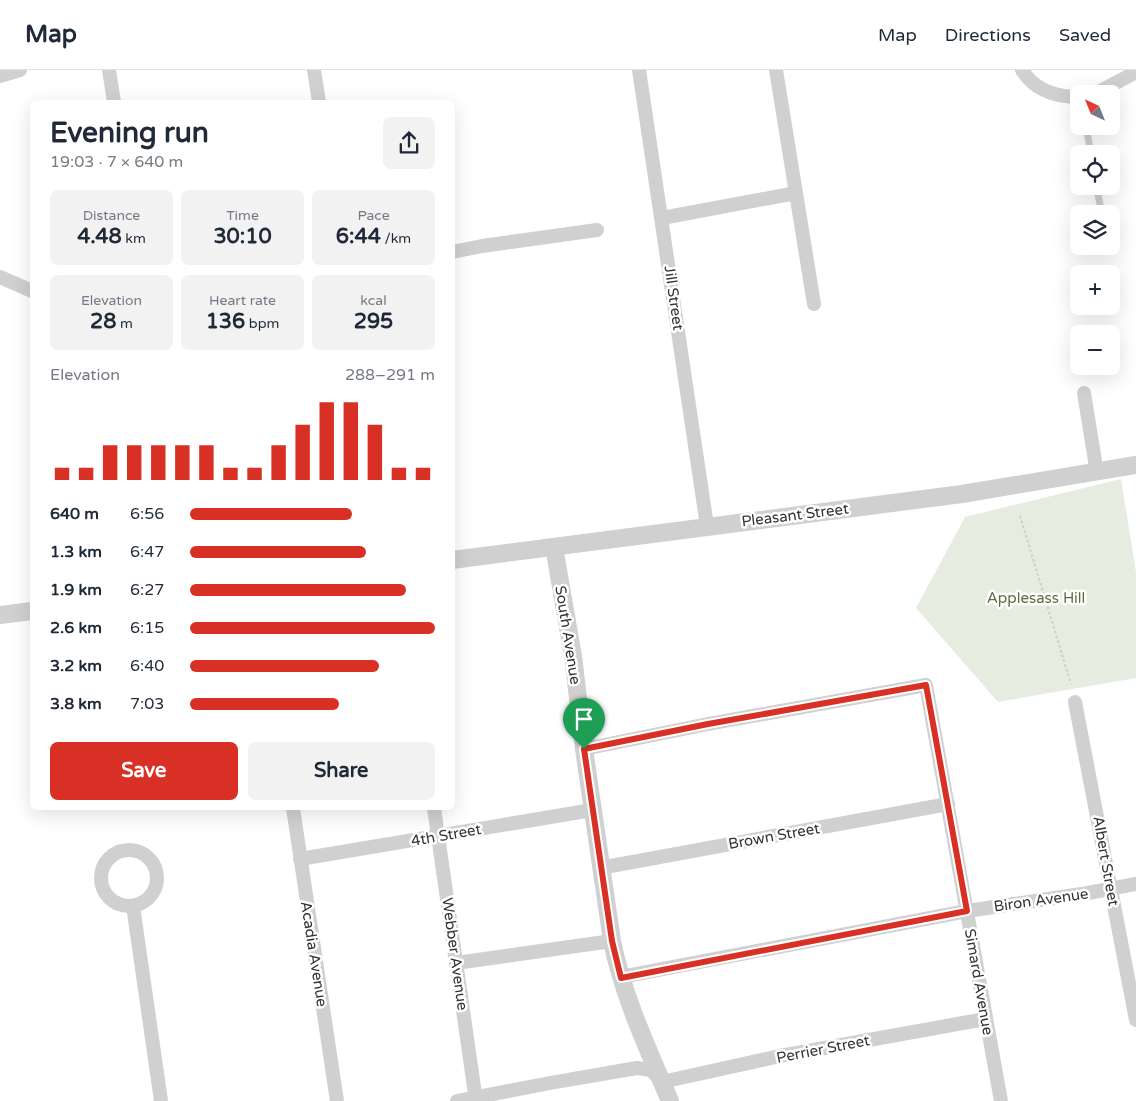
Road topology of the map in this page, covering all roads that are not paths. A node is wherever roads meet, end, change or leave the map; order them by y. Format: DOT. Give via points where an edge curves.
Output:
graph roads {
  1 [pos="20,70"];
  2 [pos="109,70"];
  3 [pos="314,70"];
  4 [pos="639,70"];
  5 [pos="776,70"];
  6 [pos="1022,70"];
  7 [pos="1136,72"];
  8 [pos="0,76"];
  9 [pos="1112,85"];
  10 [pos="1070,96"];
  11 [pos="114,100"];
  12 [pos="319,100"];
  13 [pos="796,193"];
  14 [pos="1098,195"];
  15 [pos="1100,204"];
  16 [pos="662,218"];
  17 [pos="598,230"];
  18 [pos="455,251"];
  19 [pos="0,277"];
  20 [pos="30,290"];
  21 [pos="814,304"];
  22 [pos="1084,393"];
  23 [pos="1136,465"];
  24 [pos="1095,472"];
  25 [pos="707,526"];
  26 [pos="554,547"];
  27 [pos="455,560"];
  28 [pos="30,611"];
  29 [pos="0,616"];
  30 [pos="1075,702"];
  31 [pos="584,749"];
  32 [pos="948,804"];
  33 [pos="293,810"];
  34 [pos="434,810"];
  35 [pos="592,810"];
  36 [pos="438,836"];
  37 [pos="300,859"];
  38 [pos="600,868"];
  39 [pos="1136,884"];
  40 [pos="1111,889"];
  41 [pos="134,906"];
  42 [pos="967,911"];
  43 [pos="612,941"];
  44 [pos="456,962"];
  45 [pos="621,978"];
  46 [pos="985,1019"];
  47 [pos="1136,1020"];
  48 [pos="662,1082"];
  49 [pos="476,1099"];
  50 [pos="161,1101"];
  51 [pos="337,1101"];
  52 [pos="457,1101"];
  53 [pos="670,1101"];
  54 [pos="1001,1101"];
  1 -- 8 [label="street"];
  2 -- 11 [label="street"];
  3 -- 12 [label="street"];
  4 -- 16 [label="street, Jill Street"];
  5 -- 13 [label="street"];
  6 -- 10 [label="street" via="1044,91"];
  7 -- 9 [label="street"];
  13 -- 16 [label="street"];
  13 -- 21 [label="street"];
  14 -- 15 [label="lane"];
  16 -- 25 [label="street, Jill Street"];
  17 -- 18 [label="street"];
  19 -- 20 [label="street"];
  22 -- 24 [label="street"];
  23 -- 24 [label="street, Pleasant Street"];
  24 -- 25 [label="street, Pleasant Street" via="962,494"];
  25 -- 26 [label="street, Pleasant Street"];
  26 -- 27 [label="street, Pleasant Street"];
  26 -- 31 [label="street, South Avenue" via="573,656"];
  28 -- 29 [label="street"];
  30 -- 40 [label="street, Albert Street"];
  31 -- 32 [label="street, Simard Avenue" via="926,685"];
  31 -- 35 [label="street, South Avenue"];
  32 -- 38 [label="street, Brown Street"];
  32 -- 42 [label="street, Simard Avenue"];
  33 -- 37 [label="street, Acadia Avenue"];
  34 -- 36 [label="street, Webber Avenue"];
  35 -- 36 [label="street, 4th Street"];
  35 -- 38 [label="street, South Avenue"];
  36 -- 37 [label="street, 4th Street"];
  36 -- 44 [label="street, Webber Avenue"];
  37 -- 51 [label="street, Acadia Avenue"];
  38 -- 43 [label="street, South Avenue"];
  39 -- 40 [label="street, Biron Avenue"];
  40 -- 42 [label="street, Biron Avenue"];
  40 -- 47 [label="street, Albert Street"];
  41 -- 41 [label="street" via="142,904 154,892 157,875 155,867 144,854 127,850 118,852 104,864 101,882 108,898 124,906"];
  41 -- 50 [label="street"];
  42 -- 45 [label="street, Biron Avenue"];
  42 -- 46 [label="street, Simard Avenue"];
  43 -- 44 [label="street"];
  43 -- 45 [label="street, South Avenue"];
  44 -- 49 [label="street, Webber Avenue"];
  45 -- 48 [label="street, South Avenue"];
  46 -- 48 [label="street, Perrier Street" via="780,1056"];
  46 -- 54 [label="street, Simard Avenue"];
  48 -- 49 [label="street" via="651,1070 637,1068"];
  48 -- 53 [label="street, South Avenue"];
  49 -- 52 [label="street"];
}
